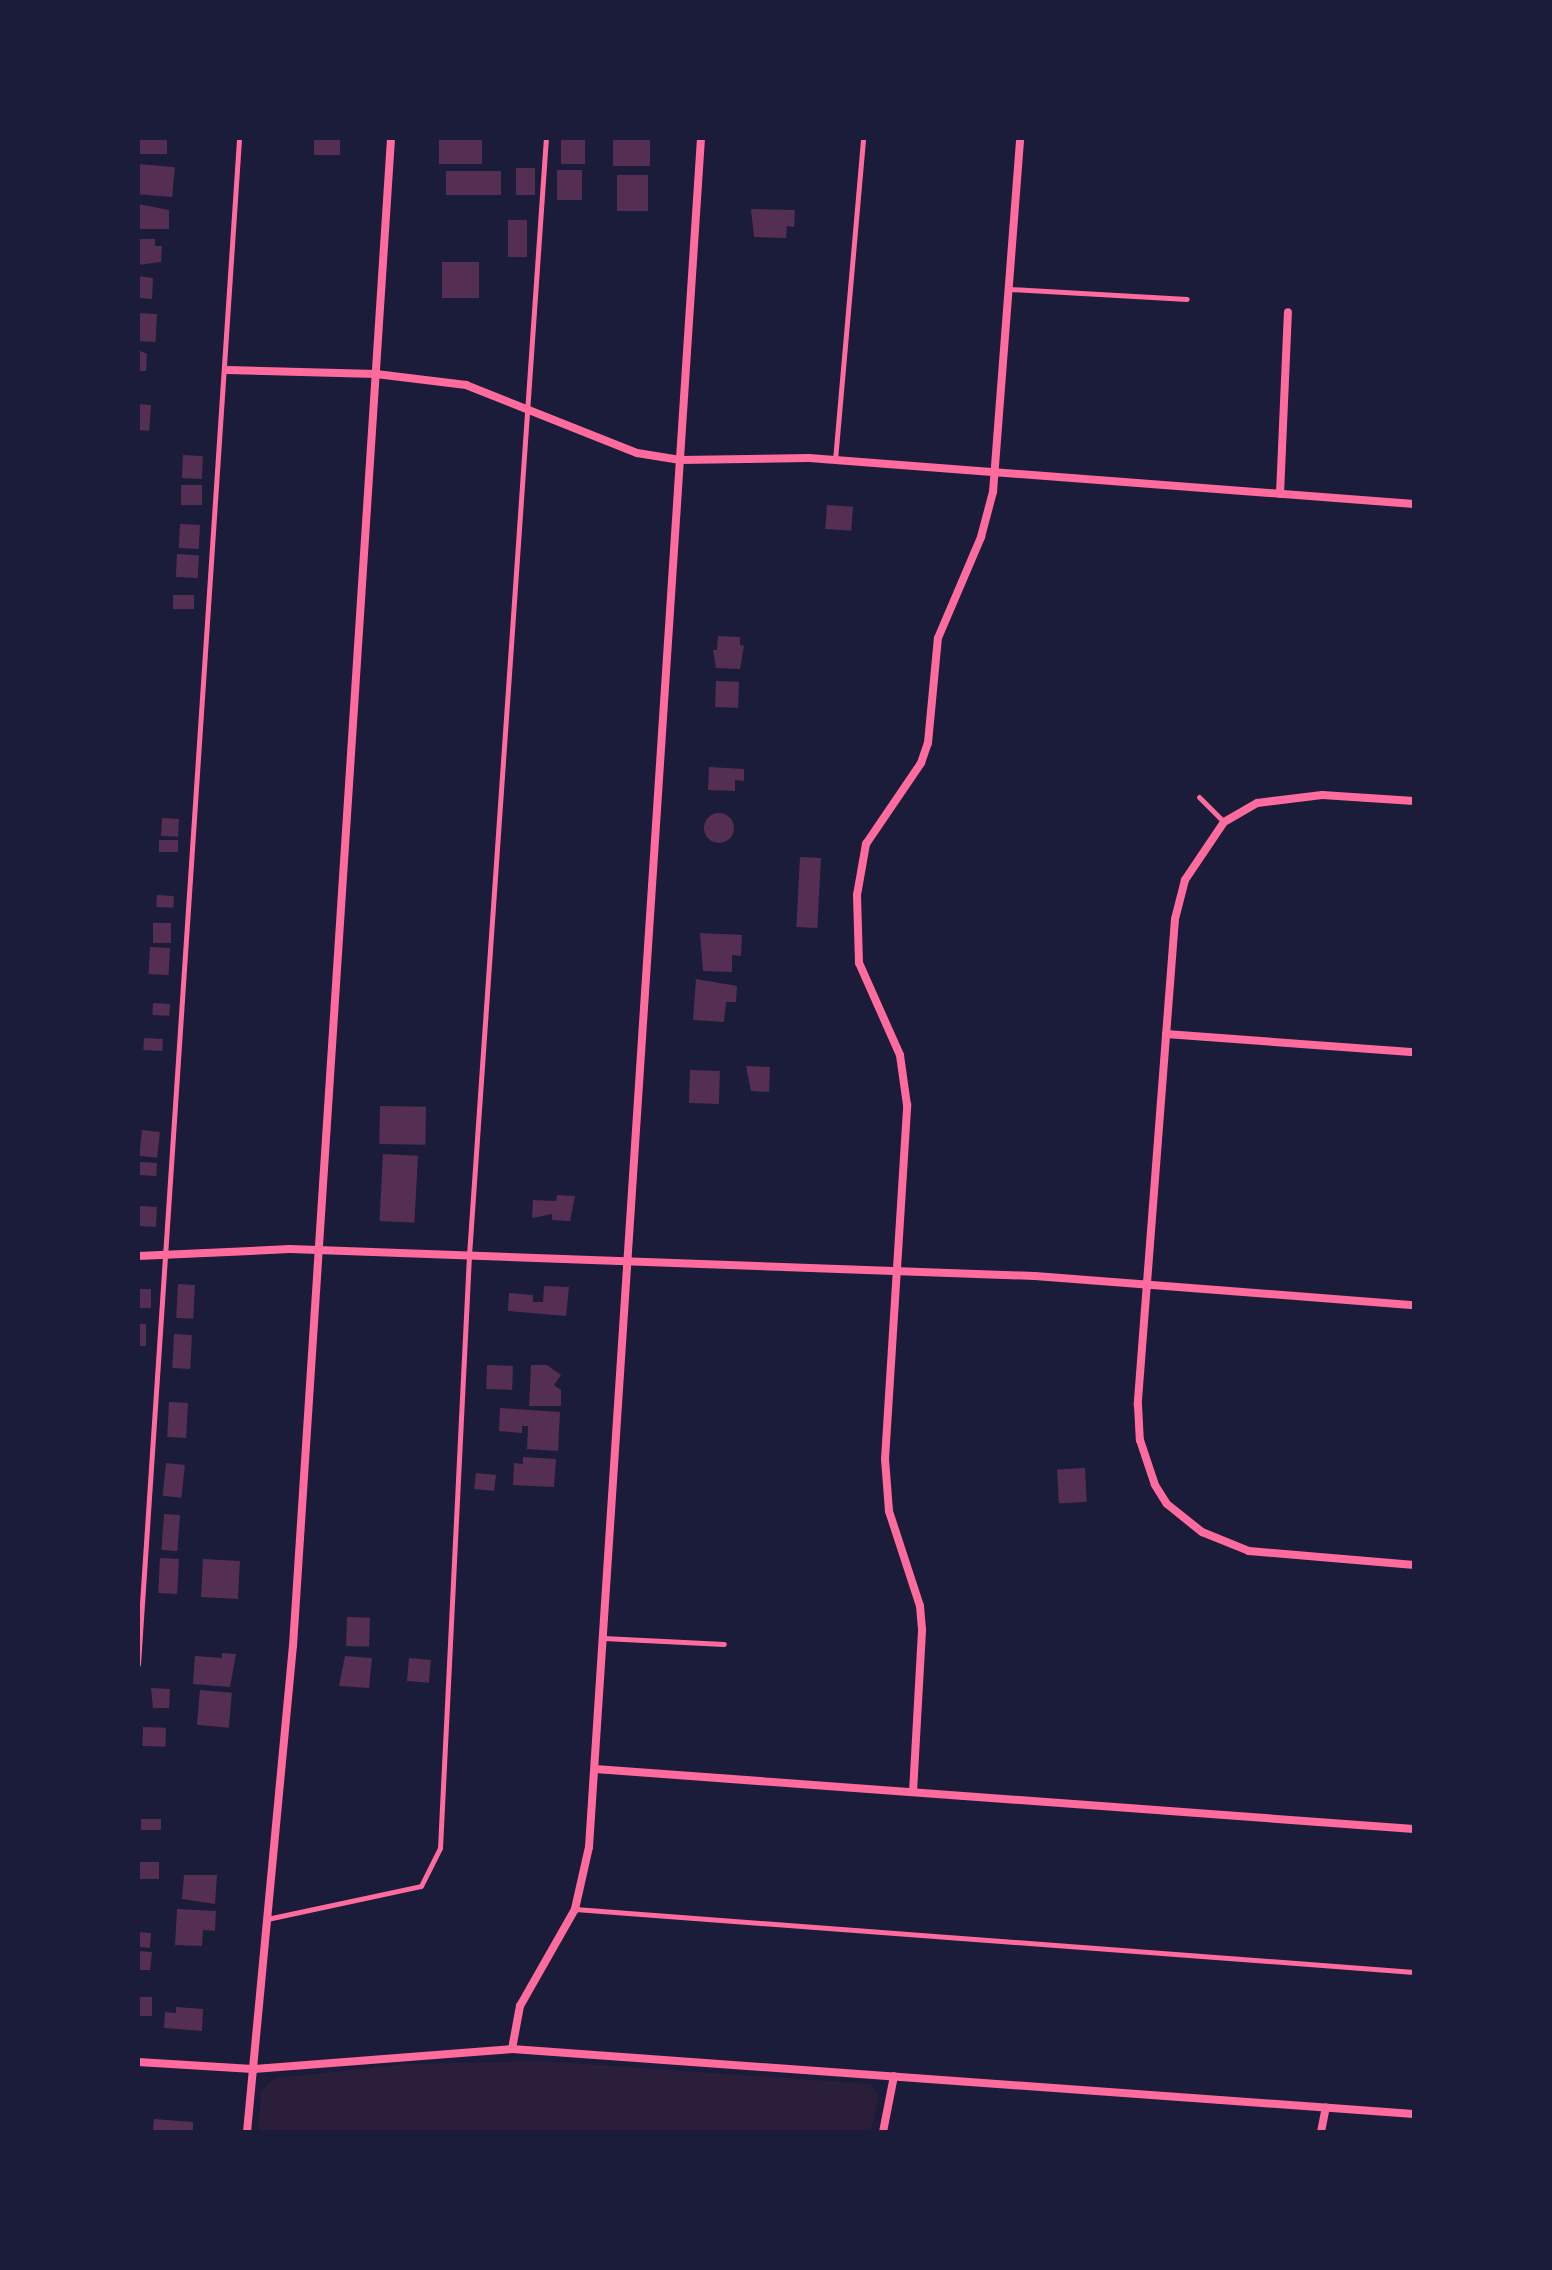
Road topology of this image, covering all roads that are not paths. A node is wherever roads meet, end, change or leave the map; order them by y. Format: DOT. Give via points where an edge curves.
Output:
graph roads {
  1 [pos="239,138"];
  2 [pos="391,138"];
  3 [pos="546,138"];
  4 [pos="701,138"];
  5 [pos="863,138"];
  6 [pos="1020,138"];
  7 [pos="1008,289"];
  8 [pos="1187,299"];
  9 [pos="1288,312"];
  10 [pos="226,370"];
  11 [pos="376,374"];
  12 [pos="530,410"];
  13 [pos="680,460"];
  14 [pos="834,460"];
  15 [pos="994,473"];
  16 [pos="1280,494"];
  17 [pos="1414,504"];
  18 [pos="1199,797"];
  19 [pos="1414,801"];
  20 [pos="1224,822"];
  21 [pos="1166,1034"];
  22 [pos="1414,1052"];
  23 [pos="319,1250"];
  24 [pos="469,1255"];
  25 [pos="138,1256"];
  26 [pos="165,1256"];
  27 [pos="629,1261"];
  28 [pos="896,1271"];
  29 [pos="1148,1285"];
  30 [pos="1414,1305"];
  31 [pos="1414,1565"];
  32 [pos="603,1638"];
  33 [pos="724,1644"];
  34 [pos="138,1664"];
  35 [pos="595,1769"];
  36 [pos="913,1792"];
  37 [pos="1414,1829"];
  38 [pos="575,1909"];
  39 [pos="267,1919"];
  40 [pos="1414,1972"];
  41 [pos="512,2049"];
  42 [pos="138,2062"];
  43 [pos="253,2069"];
  44 [pos="894,2076"];
  45 [pos="1326,2107"];
  46 [pos="1414,2114"];
  47 [pos="247,2132"];
  48 [pos="883,2132"];
  49 [pos="1321,2132"];
  1 -- 10 [label="lane"];
  2 -- 11 [label="street"];
  3 -- 12 [label="lane"];
  4 -- 13 [label="street"];
  5 -- 14 [label="lane"];
  6 -- 7 [label="street"];
  7 -- 8 [label="lane"];
  7 -- 15 [label="street"];
  9 -- 16 [label="street"];
  10 -- 11 [label="street"];
  10 -- 26 [label="lane"];
  11 -- 12 [label="street" via="466,385"];
  11 -- 23 [label="street"];
  12 -- 13 [label="street" via="637,453"];
  12 -- 24 [label="lane"];
  13 -- 14 [label="street"];
  13 -- 27 [label="street"];
  14 -- 15 [label="street"];
  15 -- 16 [label="street"];
  15 -- 28 [label="street" via="981,537 938,638 928,743 921,763 880,818 860,868 859,963 900,1055 907,1105"];
  16 -- 17 [label="street"];
  18 -- 20 [label="lane"];
  19 -- 20 [label="street" via="1289,796 1257,803"];
  20 -- 21 [label="street" via="1203,846 1185,880 1175,919"];
  21 -- 22 [label="street"];
  21 -- 29 [label="street"];
  23 -- 24 [label="street"];
  23 -- 26 [label="street"];
  23 -- 39 [label="street" via="293,1646"];
  24 -- 27 [label="street"];
  24 -- 39 [label="lane" via="440,1848 421,1886"];
  25 -- 26 [label="street"];
  26 -- 34 [label="lane"];
  27 -- 28 [label="street"];
  27 -- 32 [label="street"];
  28 -- 29 [label="street"];
  28 -- 36 [label="street" via="886,1492 921,1617"];
  29 -- 30 [label="street"];
  29 -- 31 [label="street" via="1140,1440 1155,1485 1183,1519 1225,1545 1249,1551"];
  32 -- 33 [label="lane"];
  32 -- 35 [label="street"];
  35 -- 36 [label="street"];
  35 -- 38 [label="street" via="589,1847"];
  36 -- 37 [label="street"];
  38 -- 40 [label="lane"];
  38 -- 41 [label="street" via="520,2006"];
  39 -- 43 [label="street"];
  41 -- 43 [label="street"];
  41 -- 44 [label="street"];
  42 -- 43 [label="street"];
  43 -- 47 [label="street"];
  44 -- 45 [label="street"];
  44 -- 48 [label="street"];
  45 -- 46 [label="street"];
  45 -- 49 [label="street"];
}
